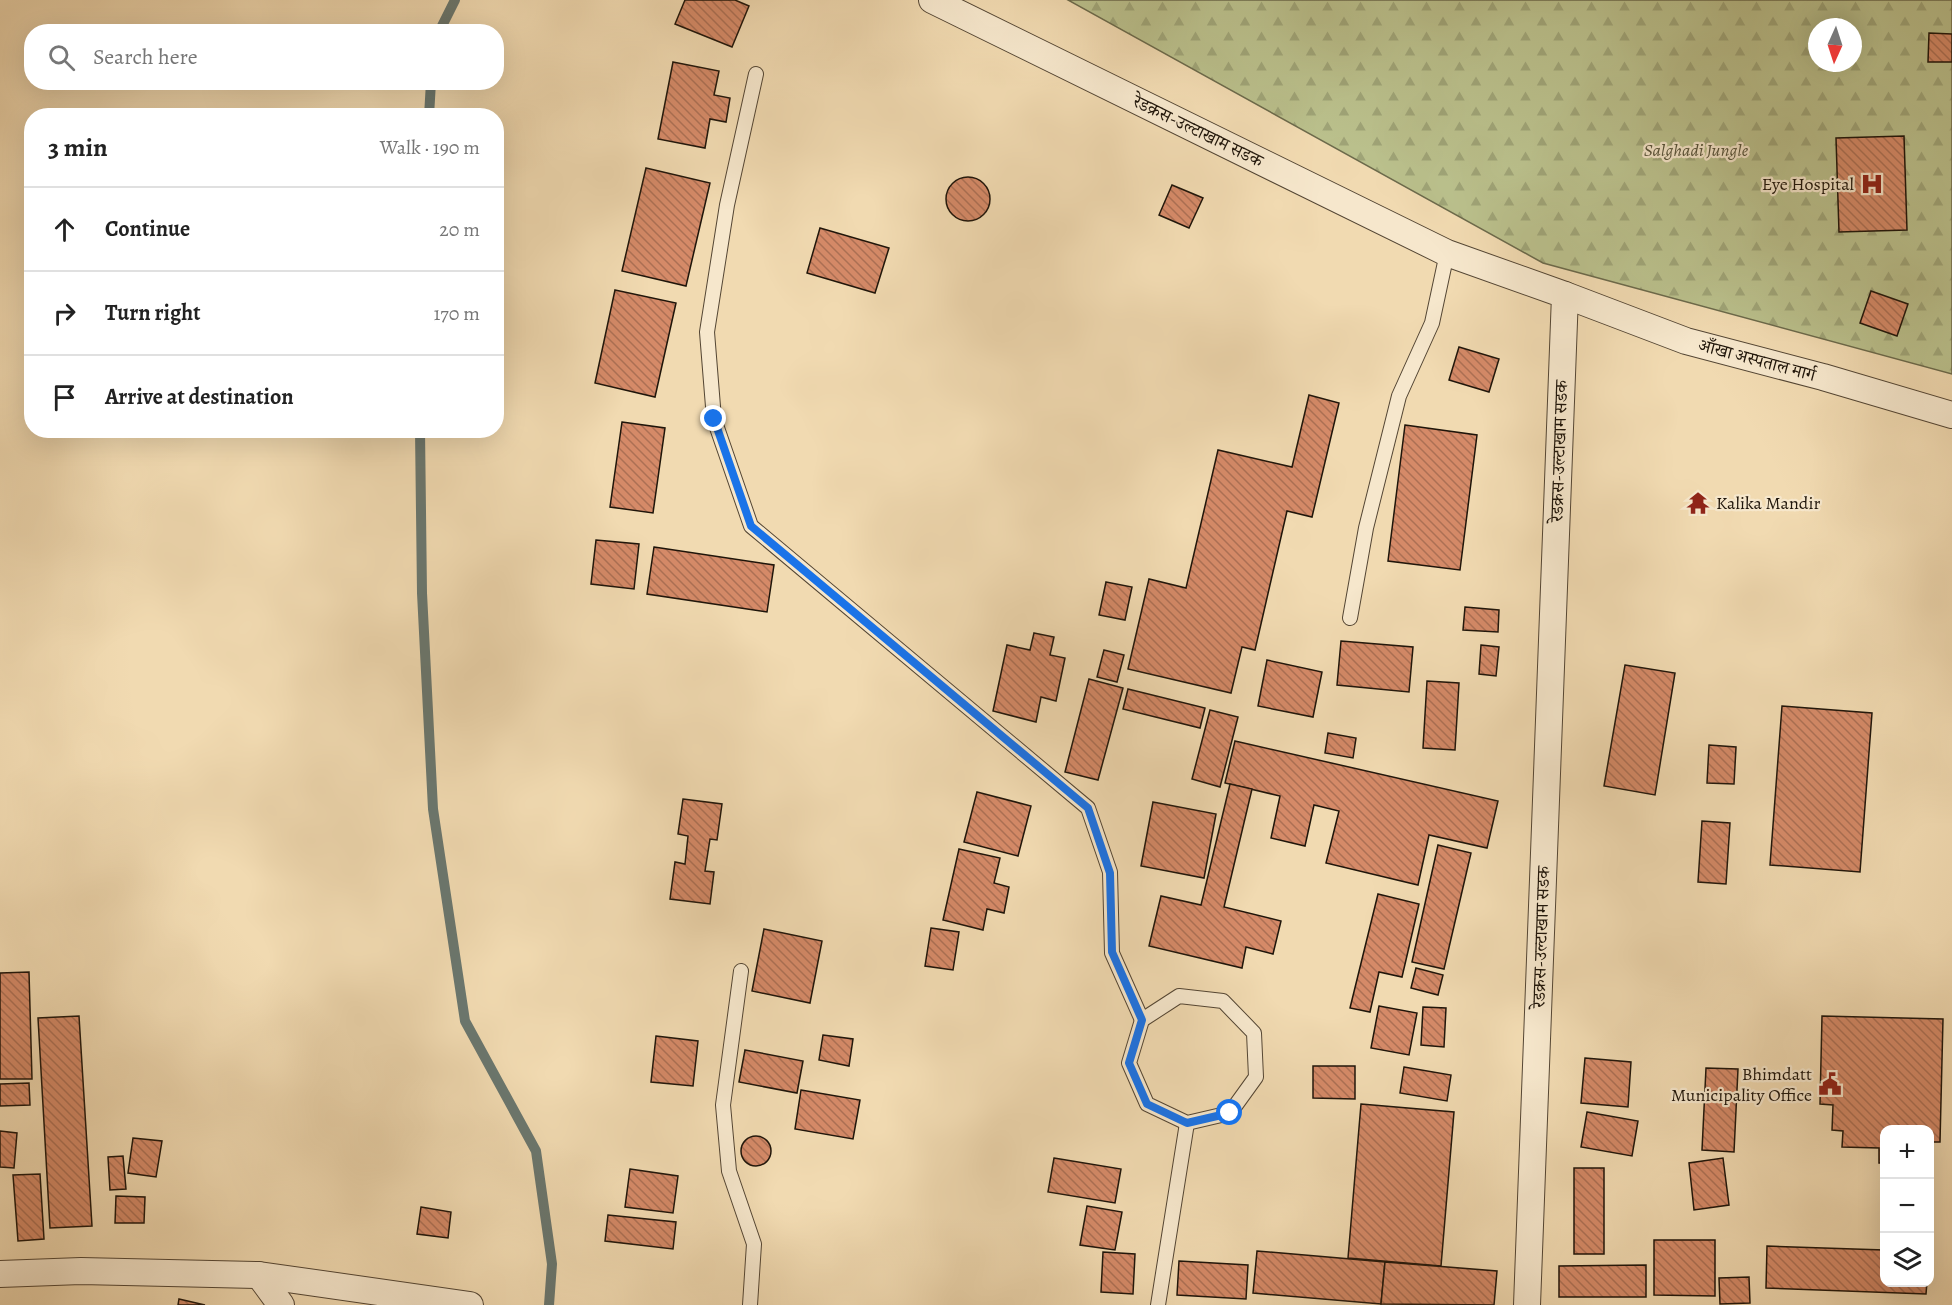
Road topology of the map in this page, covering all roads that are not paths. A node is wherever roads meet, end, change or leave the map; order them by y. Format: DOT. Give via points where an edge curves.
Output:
graph roads {
  1 [pos="932,0"];
  2 [pos="756,74"];
  3 [pos="1447,253"];
  4 [pos="1565,295"];
  5 [pos="1952,415"];
  6 [pos="1350,618"];
  7 [pos="741,971"];
  8 [pos="1142,1020"];
  9 [pos="1187,1123"];
  10 [pos="0,1274"];
  11 [pos="259,1275"];
  12 [pos="281,1305"];
  13 [pos="470,1305"];
  14 [pos="750,1305"];
  15 [pos="1158,1305"];
  16 [pos="1527,1305"];
  1 -- 3 [label="street, रेडक्रस-उल्टाखाम सडक"];
  2 -- 8 [label="lane" via="727,205 707,332 714,419 751,526 1088,808 1110,873 1112,952"];
  3 -- 4 [label="street, रेडक्रस-उल्टाखाम सडक"];
  3 -- 6 [label="lane" via="1432,323 1399,396 1366,528"];
  4 -- 5 [label="street, आँखा अस्पताल मार्ग" via="1686,341"];
  4 -- 16 [label="street, रेडक्रस-उल्टाखाम सडक"];
  7 -- 14 [label="lane" via="723,1105 729,1171 754,1244"];
  8 -- 9 [label="lane" via="1129,1063 1147,1104"];
  8 -- 9 [label="lane" via="1179,996 1223,1001 1254,1033 1256,1077 1230,1113"];
  9 -- 15 [label="lane"];
  10 -- 11 [label="street" via="81,1271"];
  11 -- 12 [label="street"];
  11 -- 13 [label="street"];
}
